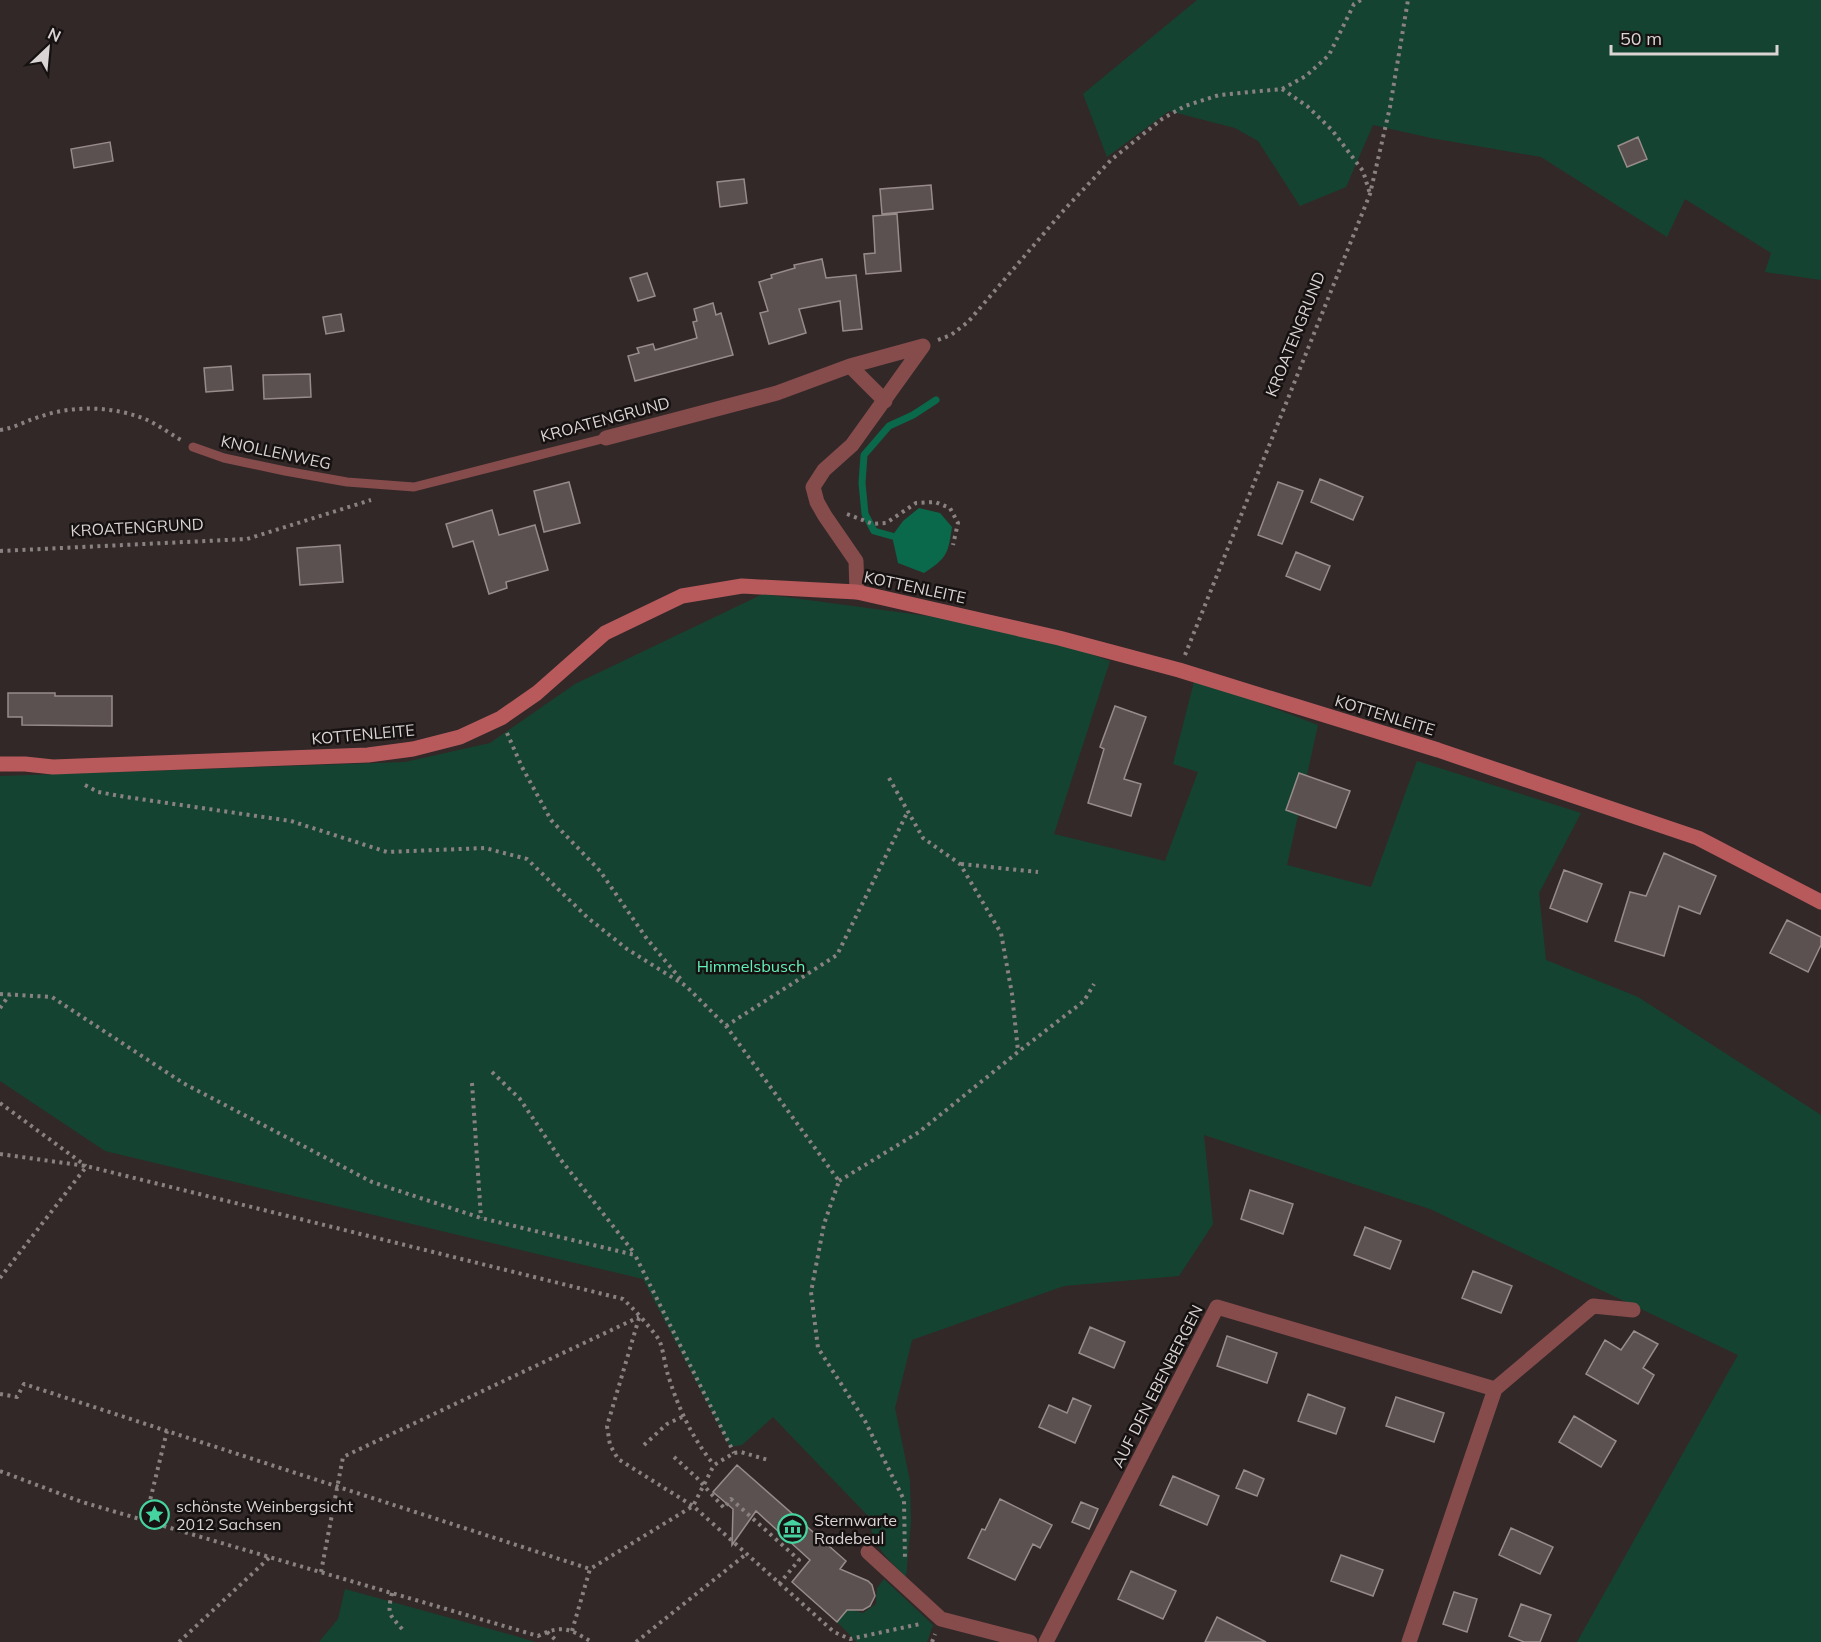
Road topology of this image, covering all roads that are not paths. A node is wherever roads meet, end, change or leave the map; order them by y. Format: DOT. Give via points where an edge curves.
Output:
graph roads {
  1 [pos="850,366"];
  2 [pos="885,401"];
  3 [pos="606,438"];
  4 [pos="192,447"];
  5 [pos="414,487"];
  6 [pos="857,592"];
  7 [pos="0,764"];
  8 [pos="1821,902"];
  9 [pos="1633,1310"];
  10 [pos="1495,1389"];
  11 [pos="868,1552"];
  12 [pos="1030,1642"];
  13 [pos="1046,1642"];
  14 [pos="1409,1642"];
  1 -- 2 [label="street"];
  1 -- 2 [label="street, KROATENGRUND" via="923,346"];
  1 -- 3 [label="street, KROATENGRUND" via="777,393"];
  2 -- 6 [label="street" via="813,487 825,516 856,561"];
  3 -- 5 [label="lane, KROATENGRUND"];
  4 -- 5 [label="lane, KNOLLENWEG" via="285,471 347,482"];
  6 -- 7 [label="street, KOTTENLEITE" via="742,586 682,596 605,633 537,693 501,718 460,737 413,749 368,755 53,767"];
  6 -- 8 [label="street, KOTTENLEITE" via="1179,670 1438,750 1698,838"];
  9 -- 10 [label="street" via="1593,1306"];
  10 -- 13 [label="street, AUF DEN EBENBERGEN" via="1217,1307"];
  10 -- 14 [label="street"];
  11 -- 12 [label="street" via="941,1619"];
}
